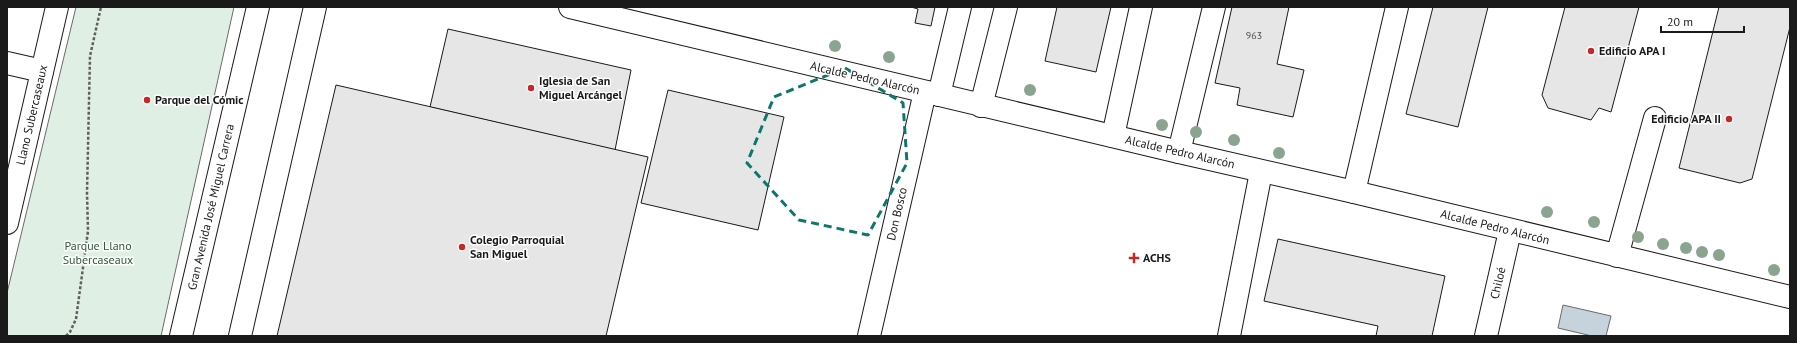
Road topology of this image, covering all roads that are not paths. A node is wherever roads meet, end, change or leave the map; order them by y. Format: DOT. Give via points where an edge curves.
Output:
graph roads {
  1 [pos="57,7"];
  2 [pos="258,7"];
  3 [pos="315,7"];
  4 [pos="570,7"];
  5 [pos="960,7"];
  6 [pos="1006,7"];
  7 [pos="1141,7"];
  8 [pos="1214,7"];
  9 [pos="1398,7"];
  10 [pos="7,63"];
  11 [pos="42,71"];
  12 [pos="932,94"];
  13 [pos="981,106"];
  14 [pos="1655,118"];
  15 [pos="1114,136"];
  16 [pos="1179,152"];
  17 [pos="1261,172"];
  18 [pos="1354,192"];
  19 [pos="7,223"];
  20 [pos="1510,230"];
  21 [pos="1617,256"];
  22 [pos="1790,297"];
  23 [pos="181,336"];
  24 [pos="240,336"];
  25 [pos="870,336"];
  26 [pos="1229,336"];
  27 [pos="1486,336"];
  1 -- 11 [label="street, Llano Subercaseaux"];
  2 -- 23 [label="street, Gran Avenida José Miguel Carrera"];
  3 -- 24 [label="street"];
  4 -- 12 [label="street, Alcalde Pedro Alarcón"];
  5 -- 12 [label="street, Don Bosco"];
  6 -- 13 [label="street"];
  7 -- 15 [label="street"];
  8 -- 16 [label="street"];
  9 -- 18 [label="street"];
  10 -- 11 [label="street"];
  11 -- 19 [label="street, Llano Subercaseaux"];
  12 -- 13 [label="street, Alcalde Pedro Alarcón"];
  12 -- 25 [label="street, Don Bosco"];
  13 -- 15 [label="street, Alcalde Pedro Alarcón"];
  14 -- 21 [label="street"];
  15 -- 16 [label="street, Alcalde Pedro Alarcón"];
  16 -- 17 [label="street, Alcalde Pedro Alarcón"];
  17 -- 18 [label="street, Alcalde Pedro Alarcón"];
  17 -- 26 [label="street"];
  18 -- 20 [label="street, Alcalde Pedro Alarcón"];
  20 -- 21 [label="street, Alcalde Pedro Alarcón"];
  20 -- 27 [label="street, Chiloé"];
  21 -- 22 [label="street, Alcalde Pedro Alarcón"];
}
